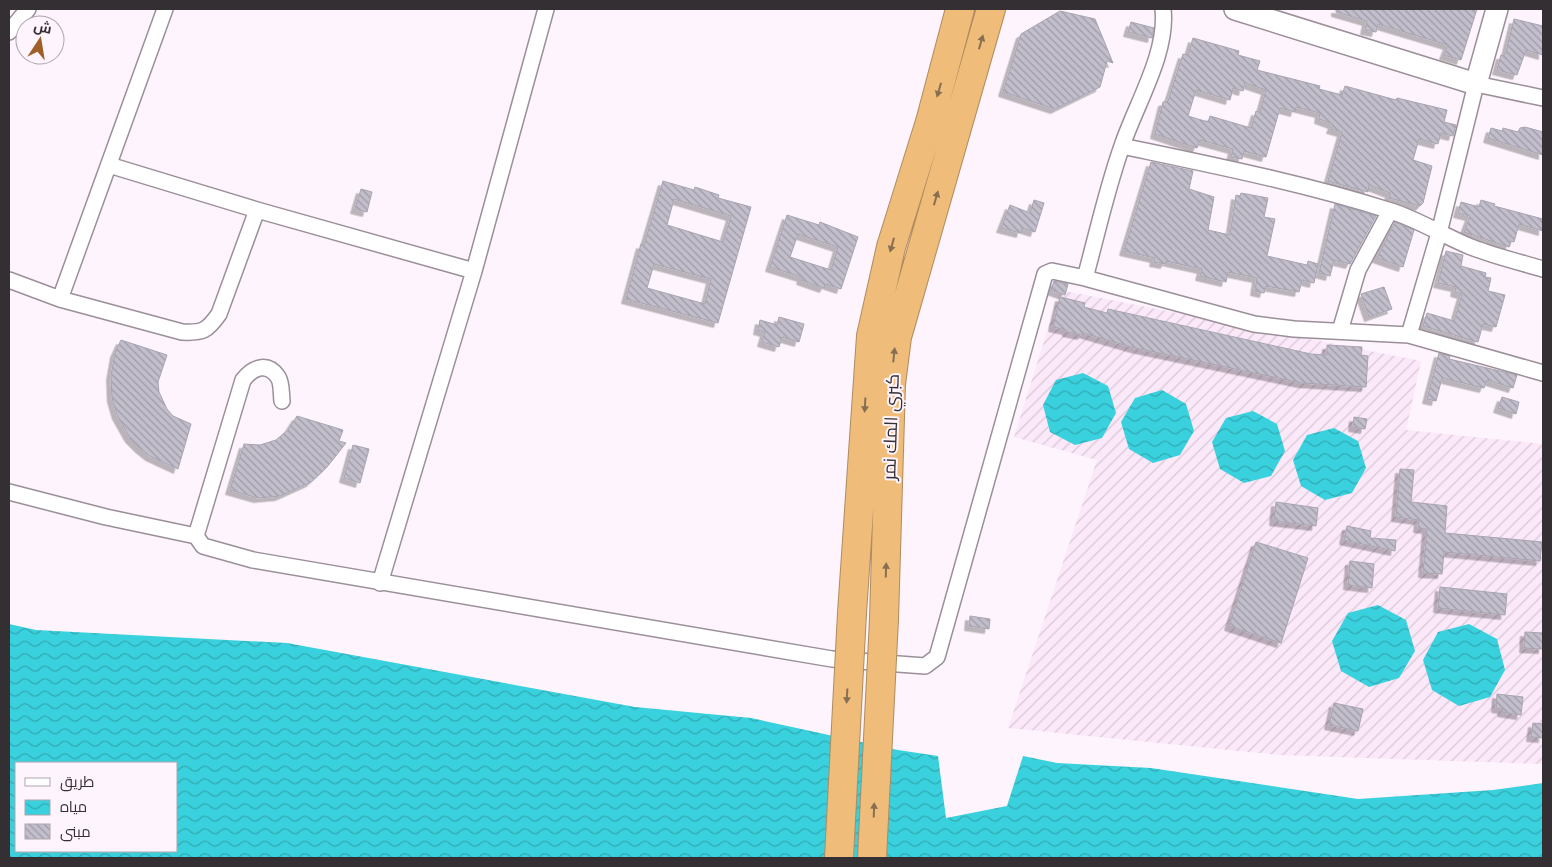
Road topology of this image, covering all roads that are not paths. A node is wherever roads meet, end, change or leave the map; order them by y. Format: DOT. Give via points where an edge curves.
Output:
graph roads {
  1 [pos="28,9"];
  2 [pos="165,9"];
  3 [pos="546,9"];
  4 [pos="960,9"];
  5 [pos="991,9"];
  6 [pos="1163,9"];
  7 [pos="1235,9"];
  8 [pos="1497,9"];
  9 [pos="9,32"];
  10 [pos="1476,84"];
  11 [pos="1543,98"];
  12 [pos="1122,146"];
  13 [pos="109,164"];
  14 [pos="257,210"];
  15 [pos="1390,211"];
  16 [pos="1439,233"];
  17 [pos="1543,269"];
  18 [pos="474,271"];
  19 [pos="1085,278"];
  20 [pos="9,280"];
  21 [pos="60,299"];
  22 [pos="1340,331"];
  23 [pos="1409,335"];
  24 [pos="1543,373"];
  25 [pos="282,401"];
  26 [pos="9,492"];
  27 [pos="196,536"];
  28 [pos="380,583"];
  29 [pos="839,858"];
  30 [pos="872,858"];
  1 -- 9 [label="street"];
  2 -- 13 [label="street"];
  3 -- 18 [label="street"];
  4 -- 29 [label="highway, كبري المك نمر, one-way, bridge" via="930,122 891,248 871,336"];
  30 -- 5 [label="highway, كبري المك نمر, one-way, bridge" via="891,384 896,336"];
  6 -- 12 [label="street" via="1165,26 1155,62"];
  7 -- 10 [label="street"];
  8 -- 10 [label="street"];
  10 -- 11 [label="street"];
  10 -- 16 [label="street"];
  12 -- 15 [label="street"];
  12 -- 19 [label="street"];
  13 -- 14 [label="street"];
  13 -- 21 [label="street"];
  14 -- 18 [label="street"];
  14 -- 21 [label="street" via="220,314 210,327 198,333 182,332"];
  15 -- 16 [label="street" via="1410,217"];
  15 -- 22 [label="street" via="1358,270"];
  16 -- 17 [label="street" via="1473,248"];
  16 -- 23 [label="street"];
  18 -- 28 [label="street"];
  19 -- 22 [label="street" via="1254,324"];
  19 -- 28 [label="street" via="1052,271 1045,274 937,657 925,666 832,659"];
  20 -- 21 [label="street"];
  22 -- 23 [label="street"];
  23 -- 24 [label="street"];
  25 -- 27 [label="street" via="279,378 271,370 260,367 249,371 243,380"];
  26 -- 27 [label="street"];
  27 -- 28 [label="street" via="203,546 236,556"];
}
